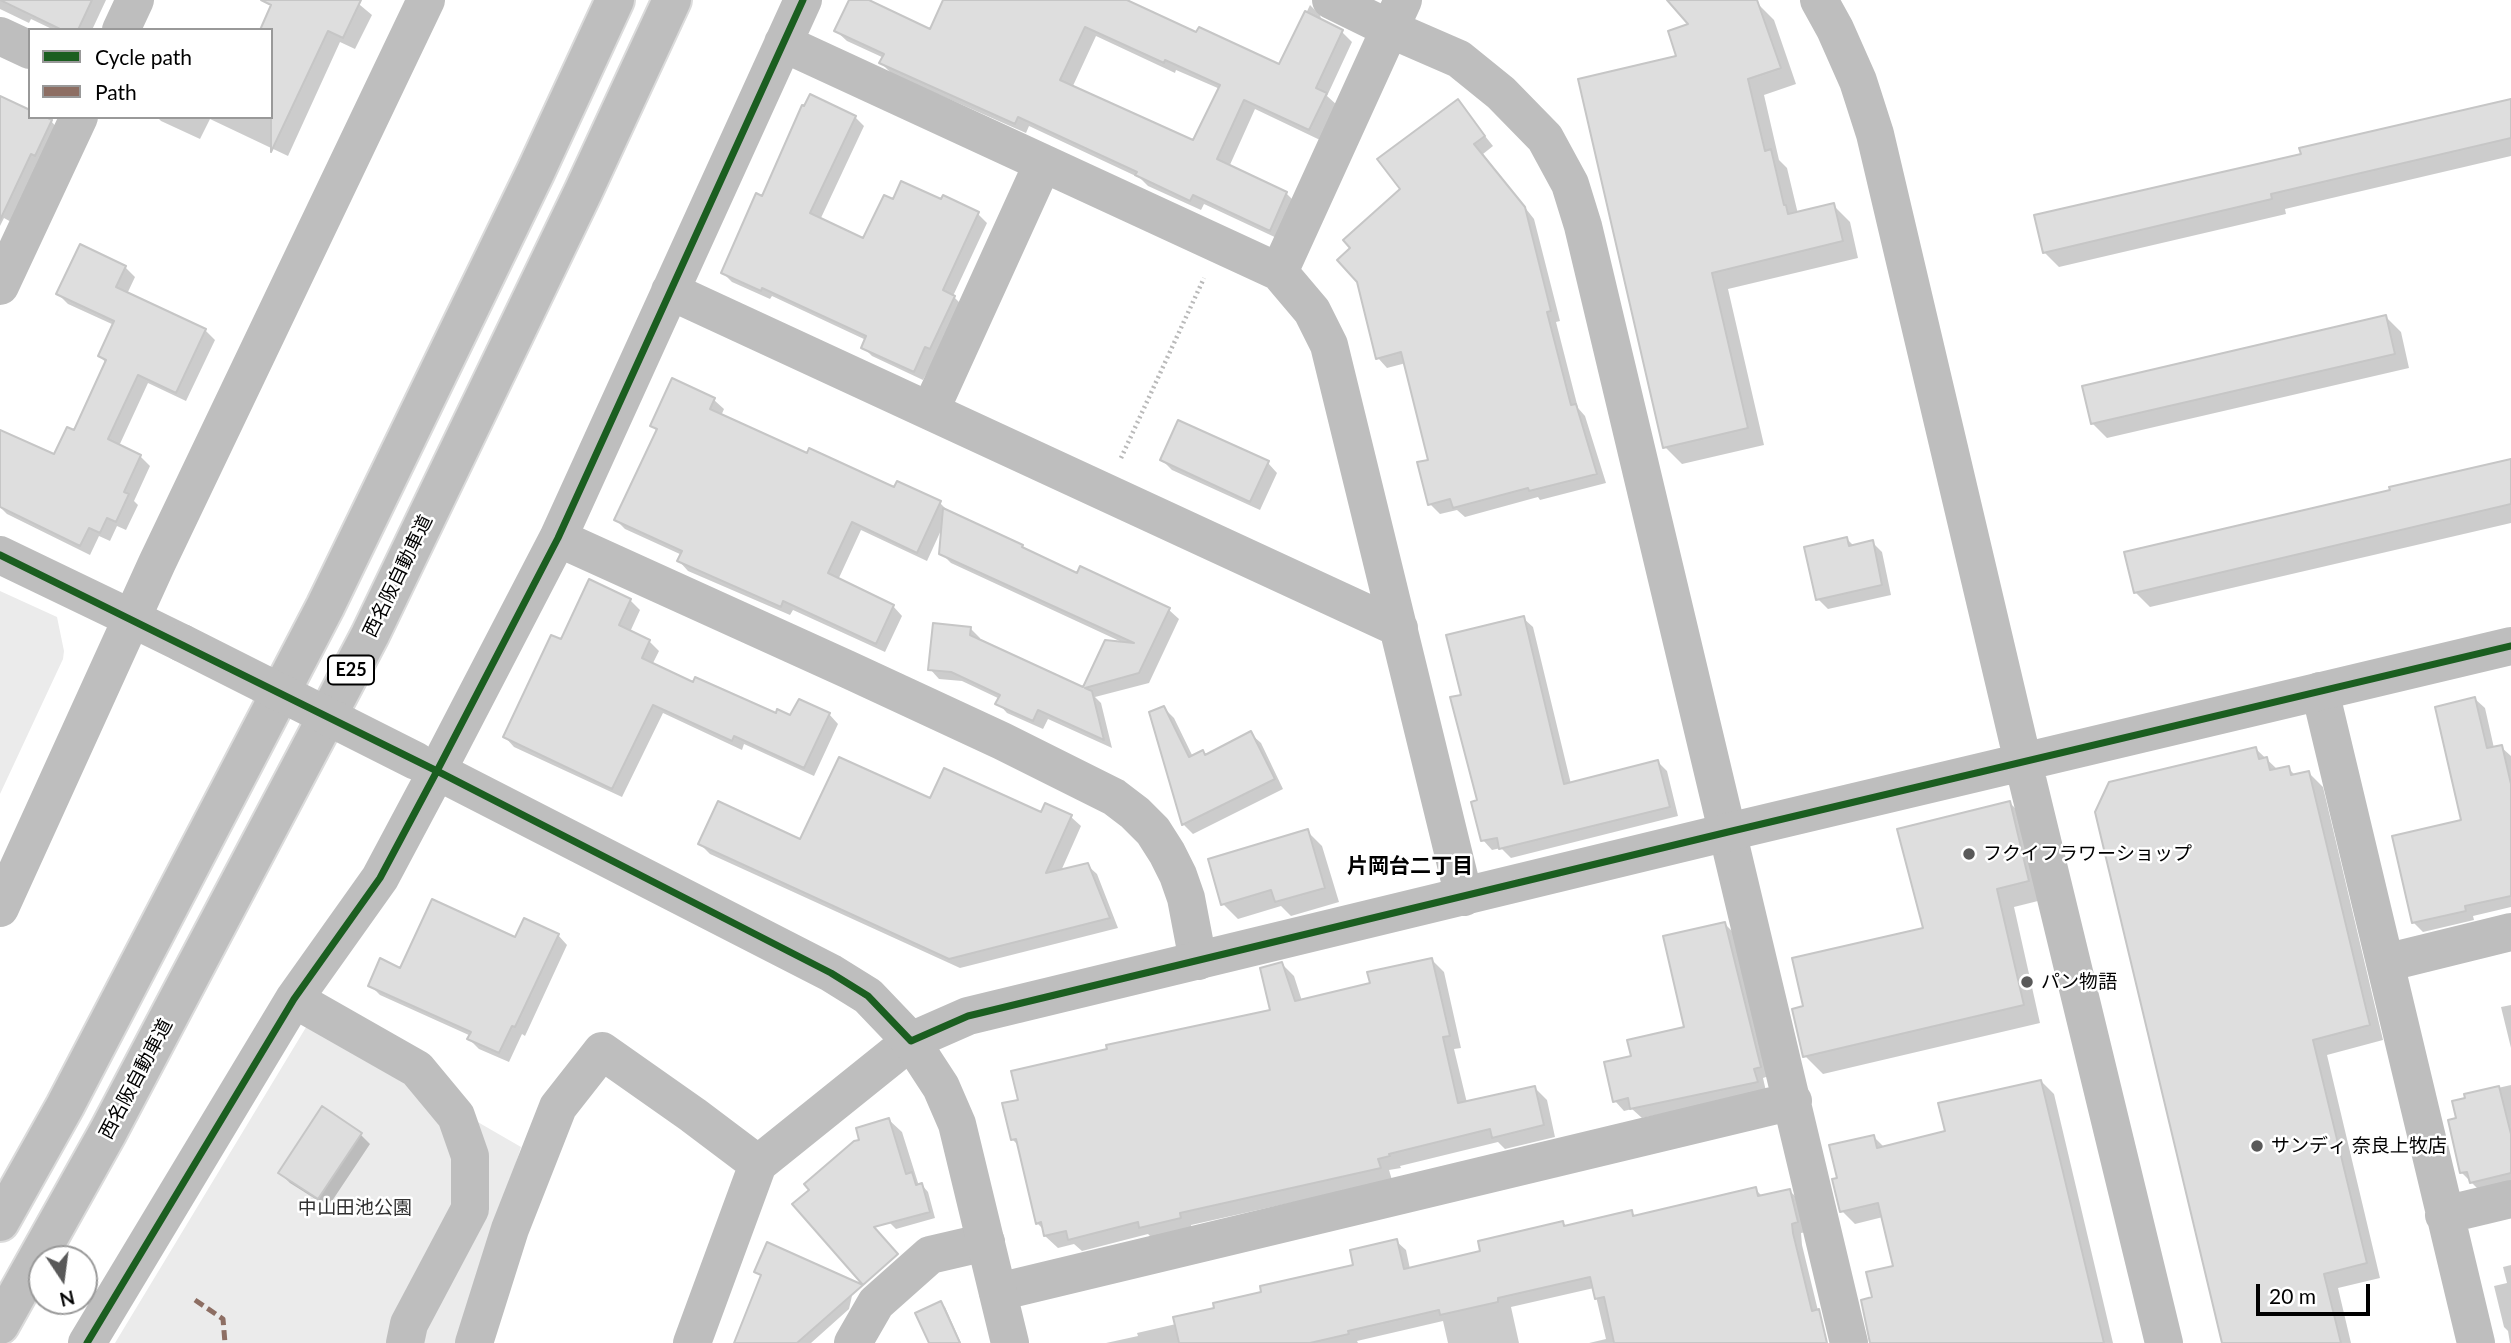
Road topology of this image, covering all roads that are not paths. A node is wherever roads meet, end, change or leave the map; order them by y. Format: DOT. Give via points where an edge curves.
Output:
graph roads {
  1 [pos="135,0"];
  2 [pos="426,0"];
  3 [pos="615,0"];
  4 [pos="672,0"];
  5 [pos="803,0"];
  6 [pos="1331,0"];
  7 [pos="1819,0"];
  8 [pos="1397,15"];
  9 [pos="122,28"];
  10 [pos="0,36"];
  11 [pos="783,43"];
  12 [pos="28,49"];
  13 [pos="78,119"];
  14 [pos="1043,163"];
  15 [pos="1279,272"];
  16 [pos="1,279"];
  17 [pos="670,291"];
  18 [pos="930,411"];
  19 [pos="558,538"];
  20 [pos="0,555"];
  21 [pos="133,619"];
  22 [pos="1399,628"];
  23 [pos="2511,646"];
  24 [pos="2320,691"];
  25 [pos="2023,762"];
  26 [pos="427,766"];
  27 [pos="1728,832"];
  28 [pos="1464,897"];
  29 [pos="0,908"];
  30 [pos="2511,932"];
  31 [pos="1198,961"];
  32 [pos="2385,963"];
  33 [pos="294,999"];
  34 [pos="911,1041"];
  35 [pos="1793,1101"];
  36 [pos="758,1164"];
  37 [pos="2511,1199"];
  38 [pos="2444,1215"];
  39 [pos="0,1222"];
  40 [pos="986,1242"];
  41 [pos="998,1292"];
  42 [pos="0,1325"];
  43 [pos="87,1343"];
  44 [pos="405,1343"];
  45 [pos="474,1343"];
  46 [pos="692,1343"];
  47 [pos="853,1343"];
  48 [pos="1010,1343"];
  49 [pos="1849,1343"];
  50 [pos="2164,1343"];
  51 [pos="2476,1343"];
  1 -- 9 [label="main road"];
  2 -- 21 [label="main road"];
  3 -- 39 [label="main road, E25" via="325,607"];
  4 -- 42 [label="main road, 西名阪自動車道 / E25" via="370,635 114,1120"];
  5 -- 11 [label="main road"];
  6 -- 8 [label="main road"];
  7 -- 25 [label="main road" via="1858,81 1875,134"];
  8 -- 15 [label="main road"];
  8 -- 27 [label="main road" via="1501,93 1545,138 1570,184"];
  10 -- 12 [label="main road"];
  11 -- 14 [label="main road"];
  11 -- 17 [label="main road"];
  13 -- 16 [label="main road"];
  14 -- 15 [label="main road"];
  14 -- 18 [label="main road"];
  15 -- 22 [label="main road" via="1312,310 1329,345"];
  17 -- 18 [label="main road"];
  17 -- 19 [label="main road"];
  18 -- 22 [label="main road"];
  19 -- 26 [label="main road"];
  19 -- 31 [label="main road" via="1114,797 1153,831 1167,853 1186,898"];
  20 -- 21 [label="main road"];
  21 -- 26 [label="main road, bridge"];
  21 -- 29 [label="main road"];
  22 -- 28 [label="main road"];
  23 -- 24 [label="main road"];
  24 -- 25 [label="main road"];
  24 -- 32 [label="main road"];
  25 -- 27 [label="main road"];
  25 -- 50 [label="main road"];
  26 -- 33 [label="main road" via="380,878"];
  26 -- 34 [label="main road" via="831,973 868,996"];
  27 -- 28 [label="main road"];
  27 -- 35 [label="main road"];
  28 -- 31 [label="main road"];
  30 -- 32 [label="main road"];
  31 -- 34 [label="main road" via="968,1016"];
  32 -- 38 [label="main road"];
  33 -- 43 [label="main road"];
  33 -- 44 [label="main road" via="417,1069 456,1116 470,1156 470,1209 409,1324"];
  34 -- 36 [label="main road"];
  34 -- 40 [label="main road" via="941,1087 957,1124"];
  35 -- 41 [label="main road"];
  35 -- 49 [label="main road"];
  36 -- 45 [label="main road" via="601,1051 558,1107 510,1229"];
  36 -- 46 [label="main road"];
  37 -- 38 [label="main road"];
  38 -- 51 [label="main road"];
  40 -- 41 [label="main road"];
  40 -- 47 [label="main road" via="930,1255 877,1303"];
  41 -- 48 [label="main road"];
}
